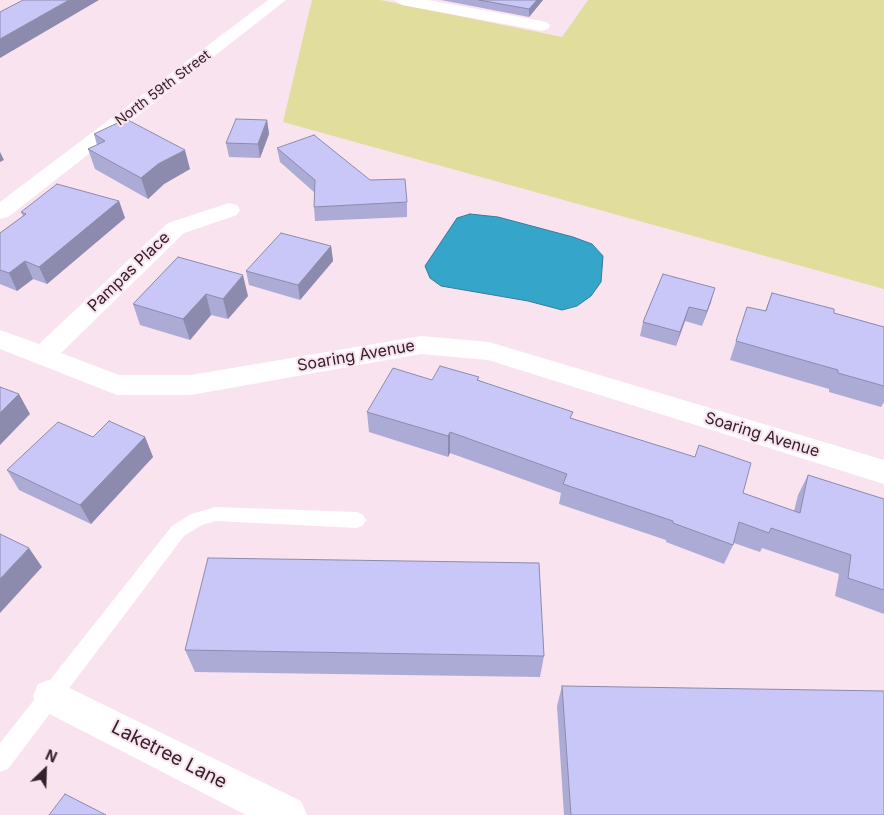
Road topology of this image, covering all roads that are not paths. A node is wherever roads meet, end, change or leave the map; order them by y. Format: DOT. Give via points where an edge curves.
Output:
graph roads {
  1 [pos="278,0"];
  2 [pos="402,0"];
  3 [pos="490,0"];
  4 [pos="477,14"];
  5 [pos="542,26"];
  6 [pos="229,210"];
  7 [pos="0,212"];
  8 [pos="0,339"];
  9 [pos="43,355"];
  10 [pos="884,472"];
  11 [pos="357,520"];
  12 [pos="51,696"];
  13 [pos="0,761"];
  14 [pos="287,815"];
  1 -- 7 [label="street, North 59th Street"];
  2 -- 4 [label="street"];
  3 -- 4 [label="street"];
  4 -- 5 [label="street"];
  6 -- 9 [label="street, Pampas Place" via="176,228"];
  8 -- 9 [label="street, Soaring Avenue"];
  9 -- 10 [label="street, Soaring Avenue" via="117,385 191,385 421,345 489,351"];
  11 -- 12 [label="lane" via="216,514 197,519 178,531"];
  12 -- 13 [label="lane"];
  12 -- 14 [label="street, Laketree Lane"];
}
